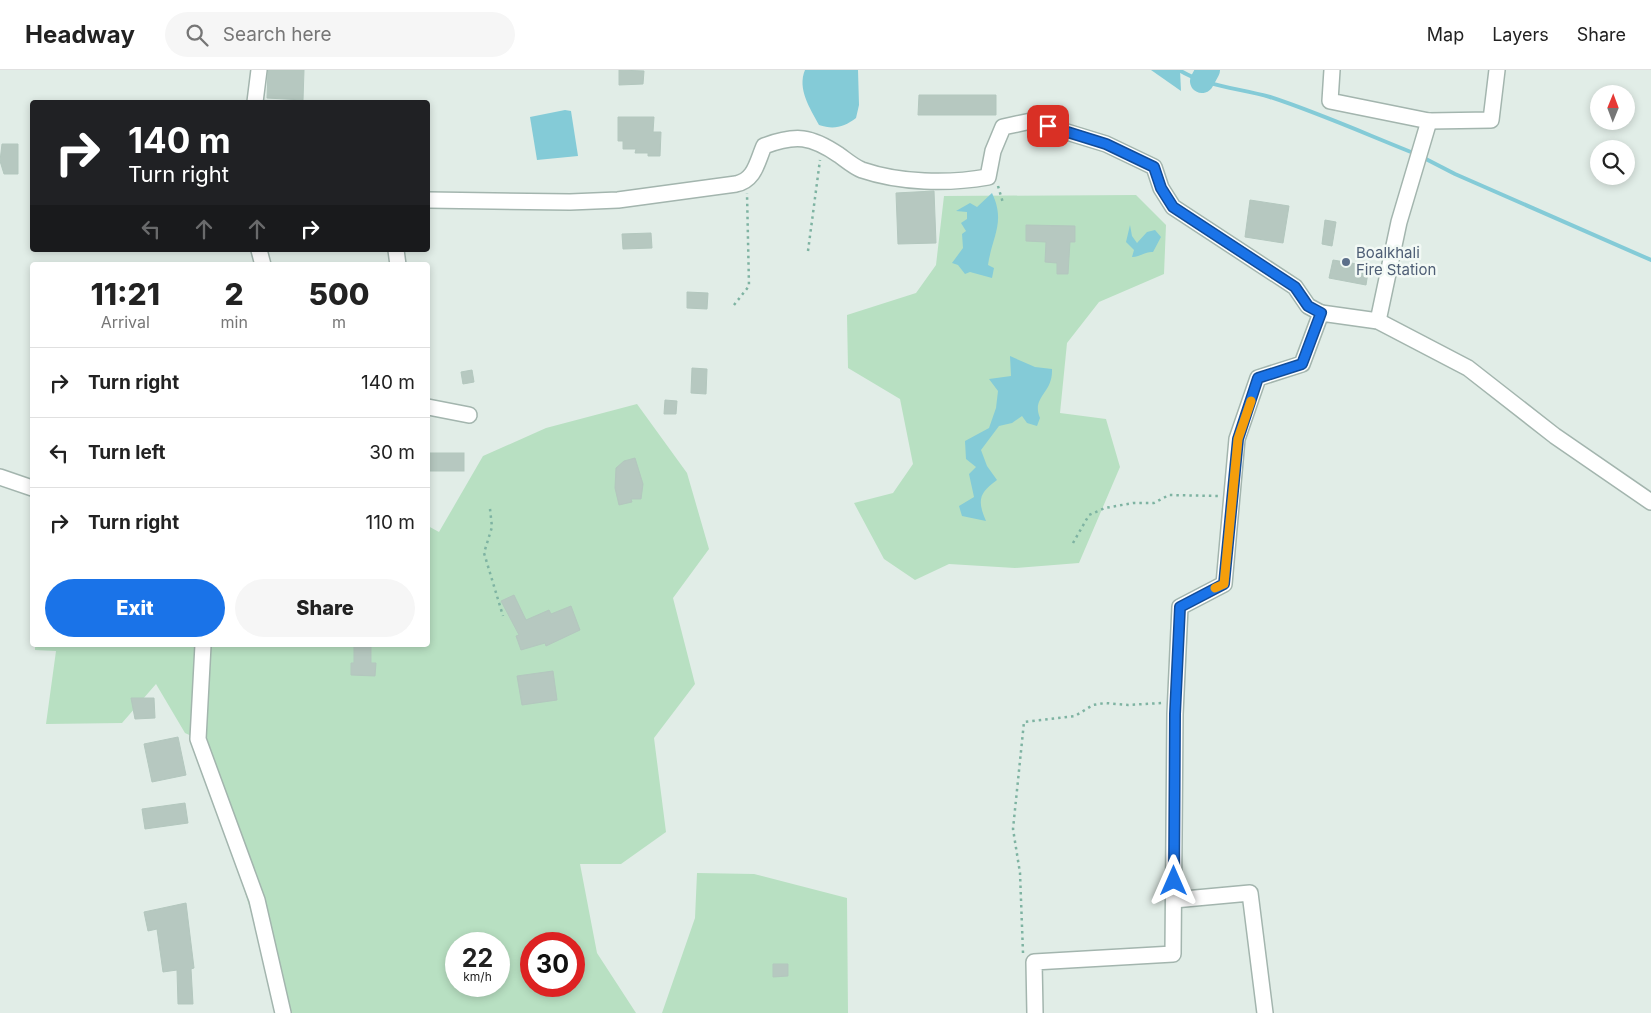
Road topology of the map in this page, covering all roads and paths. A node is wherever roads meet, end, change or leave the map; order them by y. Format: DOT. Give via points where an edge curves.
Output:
graph roads {
  1 [pos="259,70"];
  2 [pos="1332,70"];
  3 [pos="1497,70"];
  4 [pos="255,100"];
  5 [pos="1429,121"];
  6 [pos="822,144"];
  7 [pos="746,182"];
  8 [pos="430,200"];
  9 [pos="808,251"];
  10 [pos="734,305"];
  11 [pos="1321,313"];
  12 [pos="1378,321"];
  13 [pos="430,407"];
  14 [pos="469,414"];
  15 [pos="0,477"];
  16 [pos="30,487"];
  17 [pos="1232,496"];
  18 [pos="1651,502"];
  19 [pos="490,509"];
  20 [pos="1073,543"];
  21 [pos="503,616"];
  22 [pos="203,647"];
  23 [pos="1176,703"];
  24 [pos="1174,900"];
  25 [pos="1023,957"];
  26 [pos="283,1013"];
  27 [pos="1035,1013"];
  28 [pos="1265,1013"];
  1 -- 4 [label="street"];
  2 -- 5 [label="street" via="1330,102"];
  3 -- 5 [label="street" via="1491,120"];
  5 -- 12 [label="street" via="1399,222"];
  6 -- 7 [label="street" via="801,138 784,138 764,146 752,176"];
  6 -- 9 [label="path"];
  6 -- 11 [label="street" via="860,169 895,179 968,180 988,177 993,151 1003,127 1031,121 1066,130 1106,144 1154,167 1161,188 1173,207 1295,287 1308,306"];
  7 -- 8 [label="street" via="618,200"];
  7 -- 10 [label="path" via="749,286"];
  11 -- 12 [label="street"];
  11 -- 17 [label="street" via="1302,364 1258,378 1238,439"];
  12 -- 18 [label="street" via="1468,368 1555,436"];
  13 -- 14 [label="street"];
  15 -- 16 [label="street"];
  17 -- 20 [label="path" via="1169,495 1154,503 1104,508 1089,515"];
  17 -- 23 [label="street" via="1224,584 1180,607"];
  19 -- 21 [label="path" via="492,527 484,553"];
  22 -- 26 [label="street" via="198,739 257,900"];
  23 -- 24 [label="street"];
  23 -- 25 [label="path" via="1105,703 1094,705 1075,716 1024,722 1013,829 1020,874"];
  24 -- 27 [label="street" via="1174,954 1034,962"];
  24 -- 28 [label="street" via="1250,893"];
}
